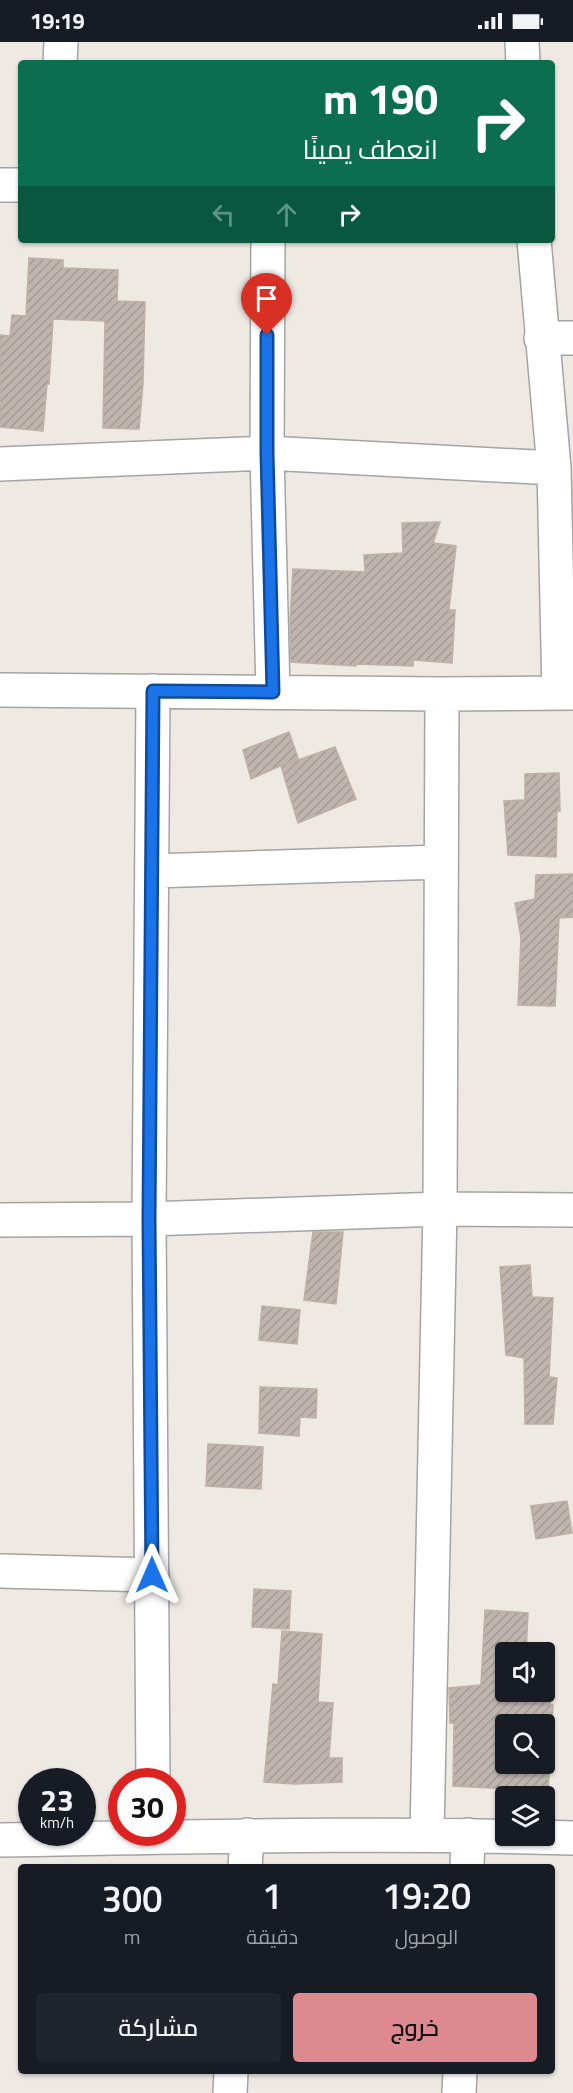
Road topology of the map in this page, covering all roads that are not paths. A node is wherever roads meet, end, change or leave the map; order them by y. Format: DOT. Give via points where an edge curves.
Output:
graph roads {
  1 [pos="61,42"];
  2 [pos="522,42"];
  3 [pos="60,60"];
  4 [pos="523,60"];
  5 [pos="0,185"];
  6 [pos="18,185"];
  7 [pos="268,243"];
  8 [pos="534,243"];
  9 [pos="541,338"];
  10 [pos="573,338"];
  11 [pos="267,453"];
  12 [pos="0,464"];
  13 [pos="554,468"];
  14 [pos="0,690"];
  15 [pos="153,691"];
  16 [pos="273,692"];
  17 [pos="566,693"];
  18 [pos="442,694"];
  19 [pos="441,862"];
  20 [pos="152,871"];
  21 [pos="440,1209"];
  22 [pos="573,1210"];
  23 [pos="149,1219"];
  24 [pos="0,1220"];
  25 [pos="0,1571"];
  26 [pos="152,1575"];
  27 [pos="153,1768"];
  28 [pos="186,1835"];
  29 [pos="247,1835"];
  30 [pos="427,1835"];
  31 [pos="468,1835"];
  32 [pos="108,1836"];
  33 [pos="573,1838"];
  34 [pos="0,1839"];
  35 [pos="244,1864"];
  36 [pos="466,1864"];
  37 [pos="231,2074"];
  38 [pos="460,2074"];
  39 [pos="230,2093"];
  40 [pos="459,2093"];
  1 -- 3 [label="street"];
  2 -- 4 [label="street"];
  5 -- 6 [label="street"];
  7 -- 11 [label="street"];
  8 -- 9 [label="street"];
  9 -- 10 [label="street"];
  9 -- 13 [label="street"];
  11 -- 12 [label="street"];
  11 -- 13 [label="street"];
  11 -- 16 [label="street"];
  13 -- 17 [label="street"];
  14 -- 15 [label="street"];
  15 -- 16 [label="street"];
  15 -- 20 [label="street"];
  16 -- 18 [label="street"];
  17 -- 18 [label="street"];
  18 -- 19 [label="street"];
  19 -- 20 [label="street"];
  19 -- 21 [label="street"];
  20 -- 23 [label="street"];
  21 -- 22 [label="street"];
  21 -- 23 [label="street"];
  21 -- 30 [label="street"];
  23 -- 24 [label="street"];
  23 -- 26 [label="street"];
  25 -- 26 [label="street"];
  26 -- 27 [label="street"];
  28 -- 29 [label="street"];
  29 -- 30 [label="street"];
  29 -- 35 [label="street"];
  30 -- 31 [label="street"];
  31 -- 33 [label="street"];
  31 -- 36 [label="street"];
  32 -- 34 [label="street"];
  37 -- 39 [label="street"];
  38 -- 40 [label="street"];
}
